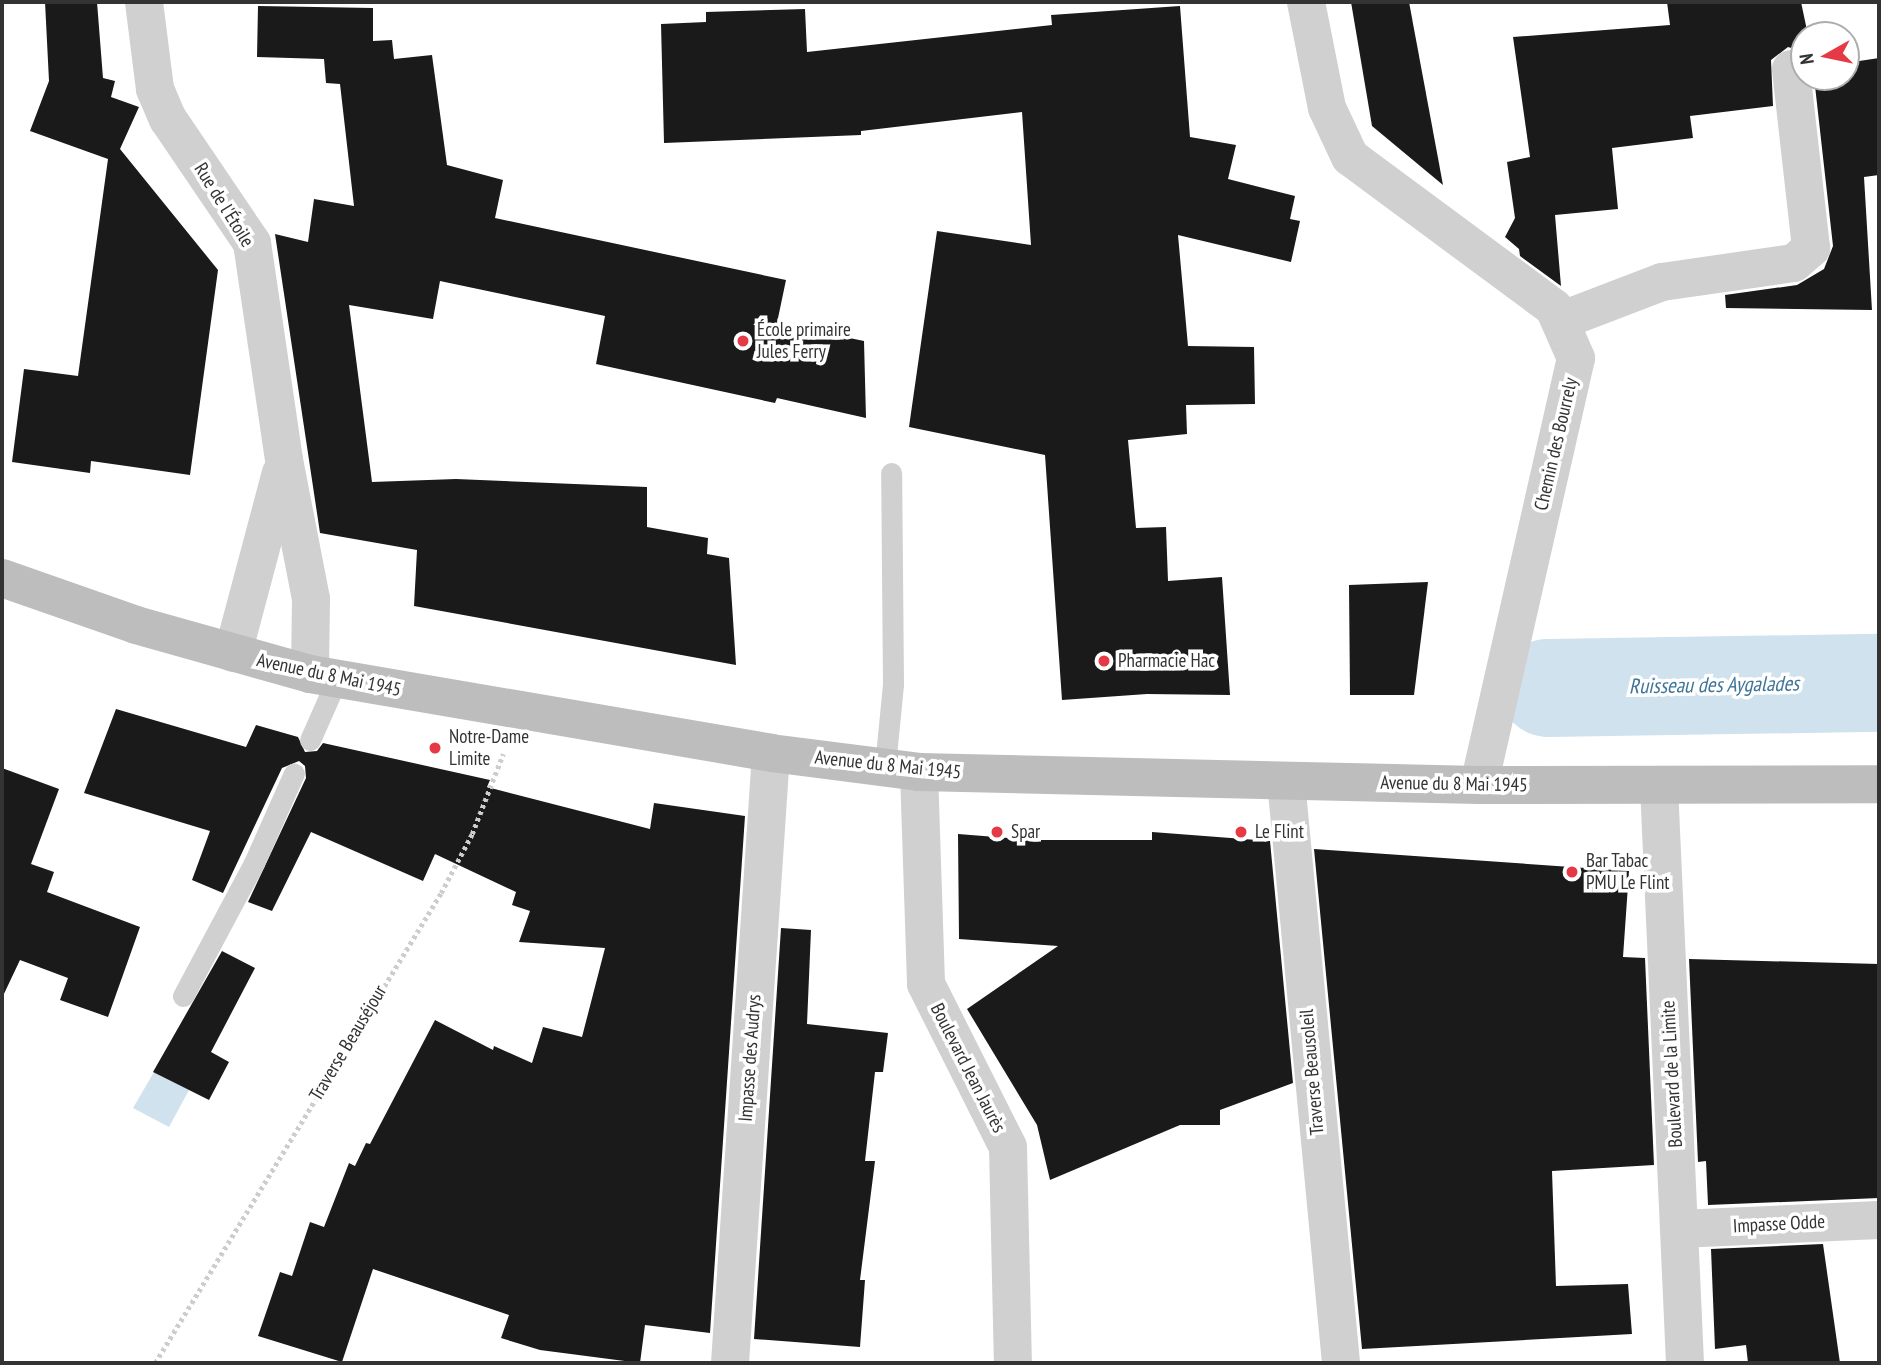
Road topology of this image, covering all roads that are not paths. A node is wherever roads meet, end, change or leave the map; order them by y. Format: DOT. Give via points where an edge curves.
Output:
graph roads {
  1 [pos="144,2"];
  2 [pos="1306,2"];
  3 [pos="1793,91"];
  4 [pos="1560,321"];
  5 [pos="284,460"];
  6 [pos="891,473"];
  7 [pos="2,578"];
  8 [pos="233,653"];
  9 [pos="324,677"];
  10 [pos="310,740"];
  11 [pos="771,752"];
  12 [pos="902,769"];
  13 [pos="294,774"];
  14 [pos="1286,781"];
  15 [pos="1879,784"];
  16 [pos="1479,785"];
  17 [pos="1659,786"];
  18 [pos="184,996"];
  19 [pos="1879,1220"];
  20 [pos="1679,1229"];
  21 [pos="730,1363"];
  22 [pos="1013,1363"];
  23 [pos="1341,1363"];
  24 [pos="1685,1363"];
  1 -- 5 [label="street, Rue de l'Étoile" via="155,89 168,119 252,243"];
  2 -- 4 [label="street, Chemin des Bourrely" via="1327,108 1350,157 1554,308"];
  3 -- 4 [label="street" via="1811,248 1794,263 1662,282"];
  4 -- 16 [label="street, Chemin des Bourrely" via="1576,358"];
  5 -- 8 [label="street, Rue de l'Étoile" via="259,569"];
  5 -- 9 [label="street, Rue de l'Étoile"];
  6 -- 12 [label="lane" via="893,684"];
  7 -- 8 [label="main road, Avenue du 8 Mai 1945"];
  8 -- 9 [label="main road, Avenue du 8 Mai 1945"];
  9 -- 10 [label="lane"];
  9 -- 11 [label="main road, Avenue du 8 Mai 1945"];
  11 -- 12 [label="main road, Avenue du 8 Mai 1945"];
  11 -- 21 [label="street, Impasse des Audrys"];
  12 -- 14 [label="main road, Avenue du 8 Mai 1945"];
  12 -- 22 [label="street, Boulevard Jean Jaurès" via="926,984 1008,1147"];
  13 -- 18 [label="lane" via="254,863"];
  14 -- 16 [label="main road, Avenue du 8 Mai 1945"];
  14 -- 23 [label="street, Traverse Beausoleil"];
  15 -- 17 [label="main road, Avenue du 8 Mai 1945"];
  16 -- 17 [label="main road, Avenue du 8 Mai 1945"];
  17 -- 20 [label="street, Boulevard de la Limite"];
  19 -- 20 [label="street, Impasse Odde"];
  20 -- 24 [label="street, Boulevard de la Limite"];
}
